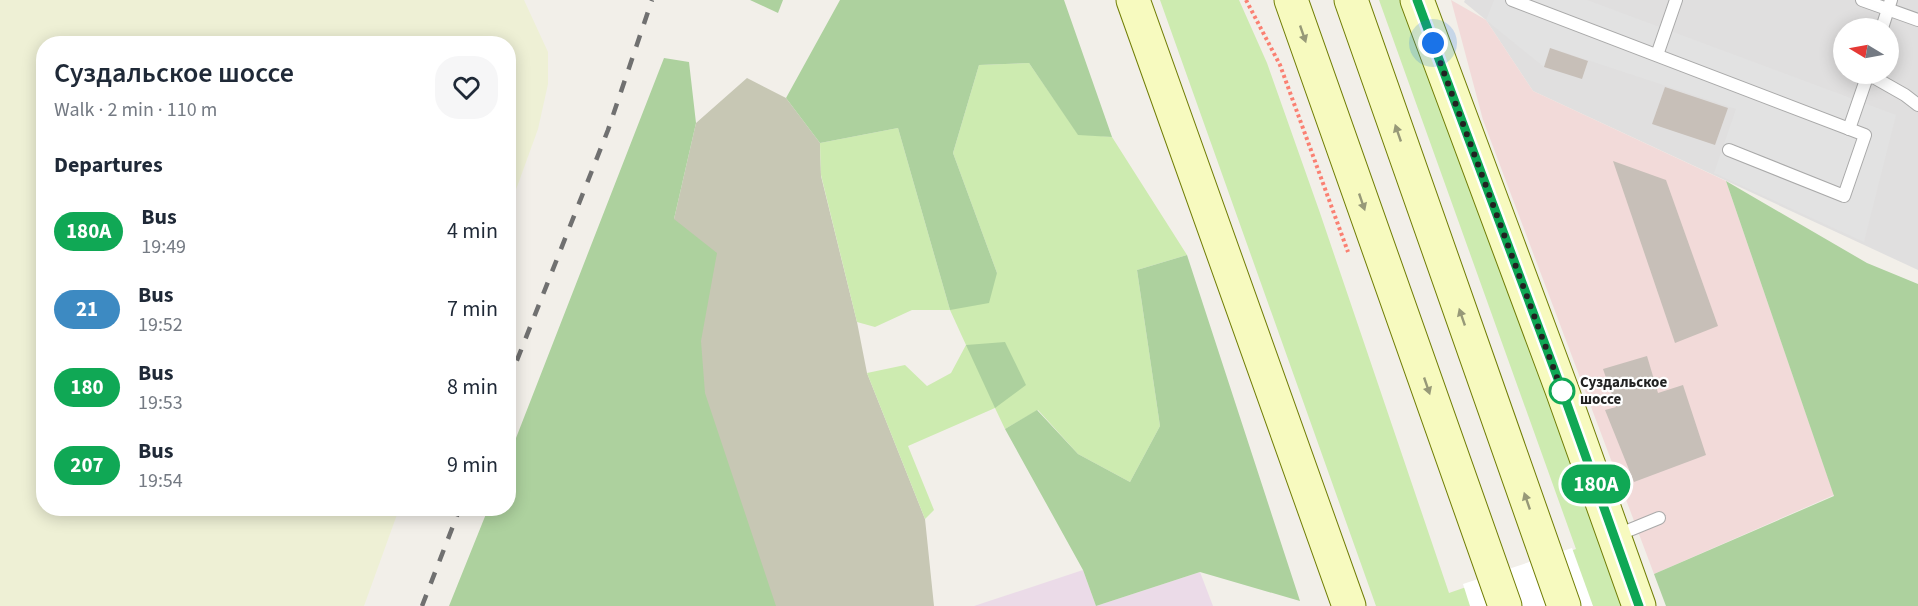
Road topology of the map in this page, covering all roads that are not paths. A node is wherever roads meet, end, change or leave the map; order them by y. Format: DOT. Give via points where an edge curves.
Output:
graph roads {
  1 [pos="1133,0"];
  2 [pos="1291,0"];
  3 [pos="1351,0"];
  4 [pos="1417,0"];
  5 [pos="1512,0"];
  6 [pos="1676,0"];
  7 [pos="1862,0"];
  8 [pos="1890,5"];
  9 [pos="1918,20"];
  10 [pos="1657,55"];
  11 [pos="1865,84"];
  12 [pos="1886,84"];
  13 [pos="1918,105"];
  14 [pos="1849,129"];
  15 [pos="1729,150"];
  16 [pos="1659,518"];
  17 [pos="1614,537"];
  18 [pos="1349,606"];
  19 [pos="1505,606"];
  20 [pos="1564,606"];
  21 [pos="1639,606"];
  1 -- 18 [label="main road"];
  2 -- 19 [label="main road, one-way"];
  20 -- 3 [label="main road, one-way"];
  4 -- 17 [label="main road"];
  5 -- 10 [label="lane"];
  6 -- 10 [label="lane"];
  7 -- 8 [label="lane"];
  8 -- 9 [label="lane"];
  10 -- 14 [label="lane"];
  11 -- 14 [label="lane"];
  12 -- 13 [label="lane"];
  14 -- 15 [label="lane" via="1865,135 1844,196"];
  16 -- 17 [label="lane"];
  17 -- 21 [label="main road"];
}
